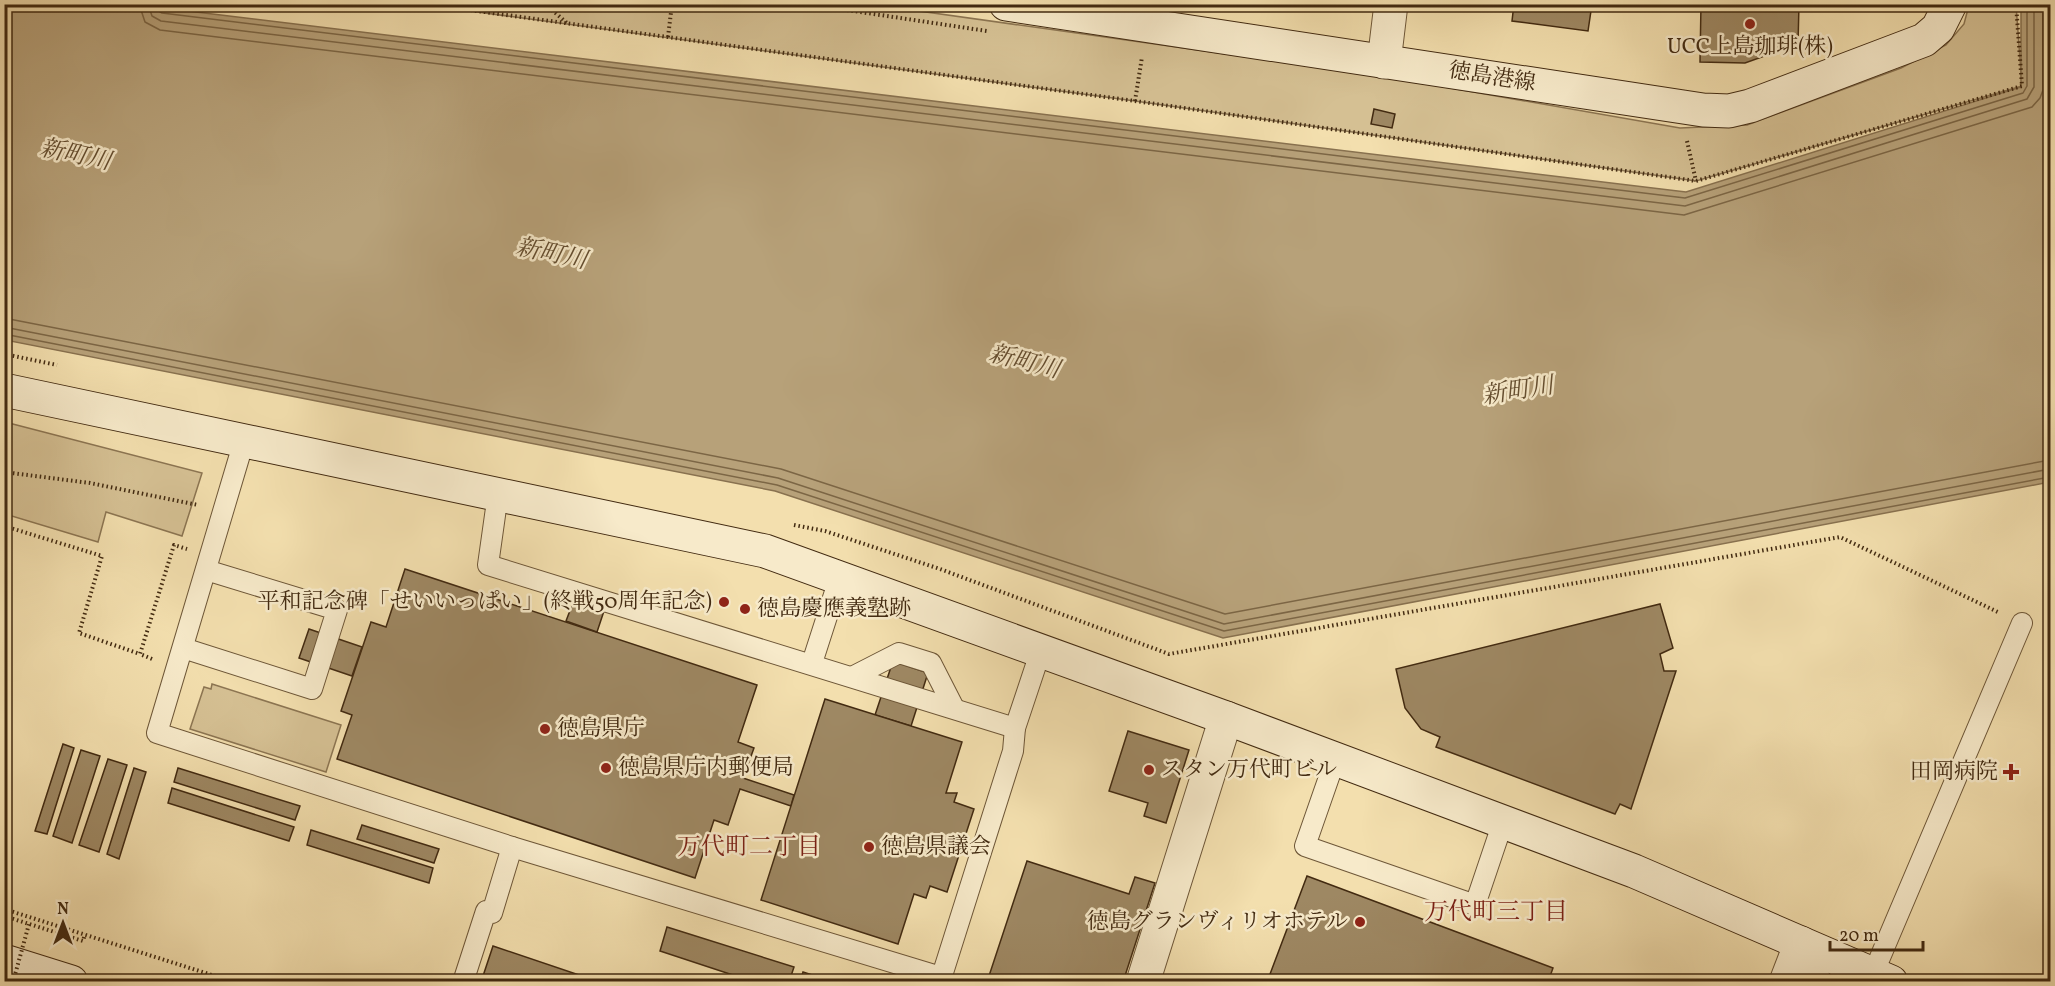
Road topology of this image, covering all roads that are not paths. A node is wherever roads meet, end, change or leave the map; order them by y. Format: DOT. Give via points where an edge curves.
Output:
graph roads {
  1 [pos="1006,4"];
  2 [pos="1391,4"];
  3 [pos="1950,4"];
  4 [pos="1384,62"];
  5 [pos="4,390"];
  6 [pos="244,441"];
  7 [pos="498,494"];
  8 [pos="206,570"];
  9 [pos="840,576"];
  10 [pos="2022,623"];
  11 [pos="183,648"];
  12 [pos="1037,662"];
  13 [pos="812,663"];
  14 [pos="854,676"];
  15 [pos="954,708"];
  16 [pos="1226,718"];
  17 [pos="1015,728"];
  18 [pos="1335,760"];
  19 [pos="1503,822"];
  20 [pos="512,847"];
  21 [pos="1801,943"];
  22 [pos="4,961"];
  23 [pos="1882,978"];
  24 [pos="940,979"];
  25 [pos="71,981"];
  26 [pos="463,981"];
  27 [pos="1143,981"];
  28 [pos="1786,981"];
  29 [pos="1822,981"];
  1 -- 4 [label="street, 徳島港線"];
  2 -- 4 [label="street"];
  3 -- 4 [label="street, 徳島港線" via="1938,28 1924,40 1729,111"];
  5 -- 6 [label="street"];
  6 -- 7 [label="street"];
  6 -- 8 [label="lane"];
  7 -- 9 [label="street" via="765,551"];
  7 -- 13 [label="lane" via="488,565"];
  8 -- 11 [label="lane"];
  8 -- 11 [label="lane" via="337,610 312,689"];
  9 -- 13 [label="lane"];
  9 -- 16 [label="street"];
  10 -- 23 [label="lane"];
  11 -- 20 [label="lane" via="157,733"];
  12 -- 17 [label="lane"];
  13 -- 14 [label="lane"];
  14 -- 15 [label="lane"];
  14 -- 15 [label="lane" via="899,653 931,663"];
  15 -- 17 [label="lane"];
  16 -- 18 [label="street"];
  16 -- 27 [label="street"];
  17 -- 24 [label="lane" via="1013,751"];
  18 -- 19 [label="street"];
  18 -- 19 [label="lane" via="1305,846 1475,905"];
  19 -- 21 [label="street" via="1634,871"];
  20 -- 24 [label="lane"];
  20 -- 26 [label="lane" via="492,913 486,911"];
  21 -- 23 [label="street"];
  21 -- 28 [label="street"];
  21 -- 29 [label="lane"];
  22 -- 25 [label="street"];
}
